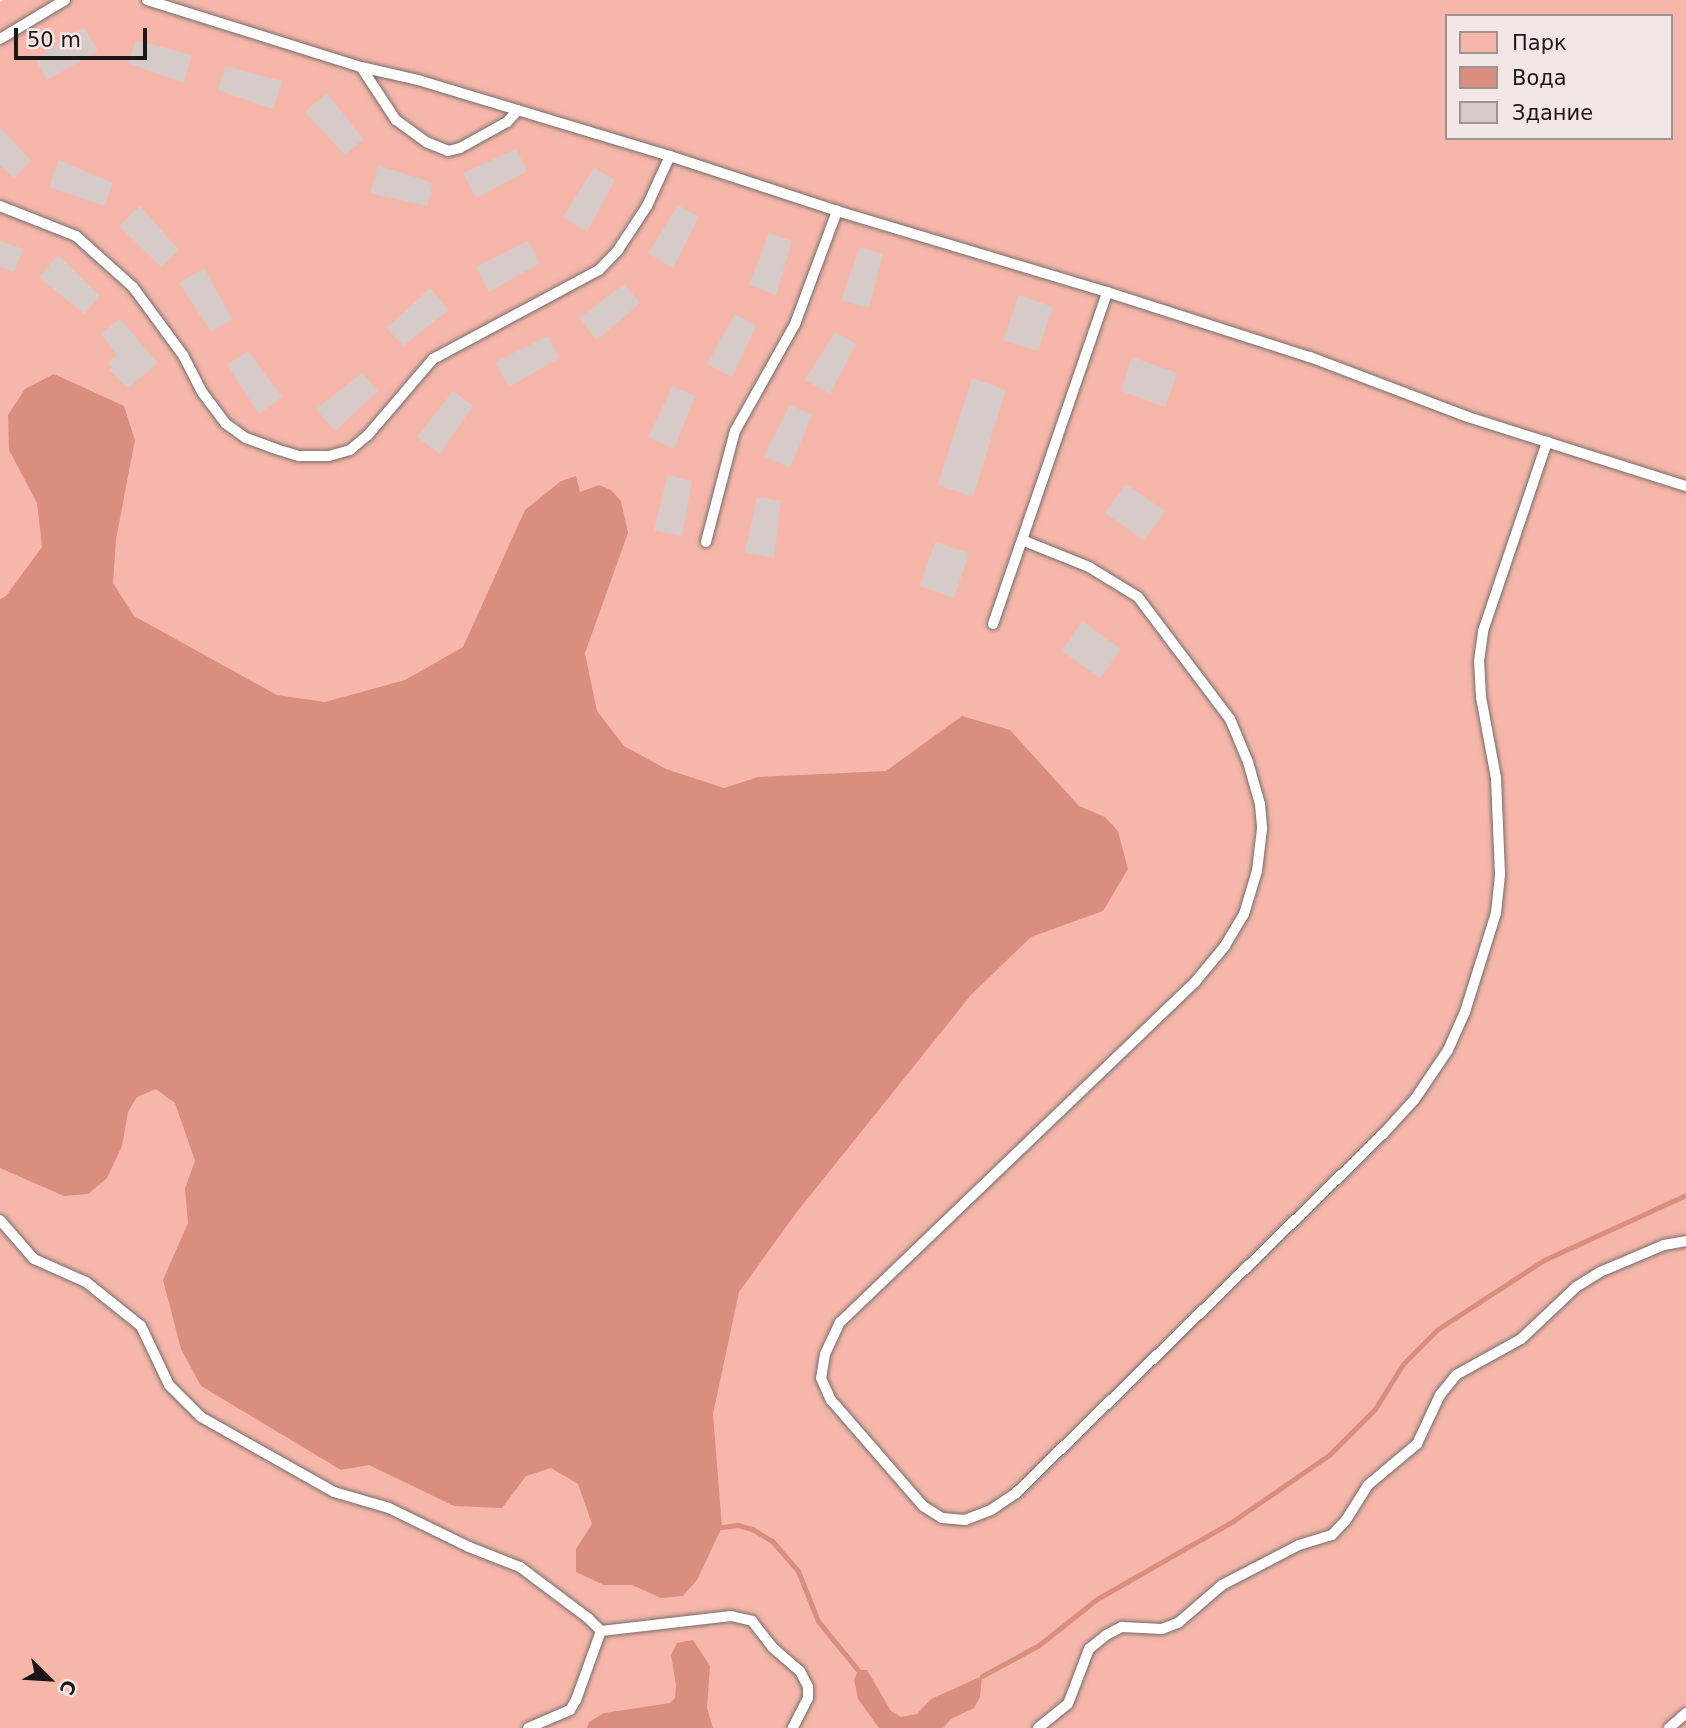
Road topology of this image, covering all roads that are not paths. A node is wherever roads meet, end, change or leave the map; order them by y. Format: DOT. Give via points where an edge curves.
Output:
graph roads {
  1 [pos="65,0"];
  2 [pos="147,0"];
  3 [pos="0,38"];
  4 [pos="361,67"];
  5 [pos="518,110"];
  6 [pos="670,156"];
  7 [pos="0,206"];
  8 [pos="837,211"];
  9 [pos="1107,292"];
  10 [pos="1547,442"];
  11 [pos="1686,486"];
  12 [pos="1022,540"];
  13 [pos="706,541"];
  14 [pos="993,624"];
  15 [pos="0,1220"];
  16 [pos="1686,1241"];
  17 [pos="601,1631"];
  18 [pos="1686,1713"];
  19 [pos="528,1728"];
  20 [pos="793,1728"];
  21 [pos="1038,1728"];
  22 [pos="1669,1728"];
  1 -- 3 [label="lane"];
  2 -- 4 [label="lane"];
  4 -- 5 [label="lane"];
  4 -- 5 [label="lane" via="396,120 426,142 448,151 507,122"];
  5 -- 6 [label="lane"];
  6 -- 7 [label="lane" via="647,206 598,271 433,359 368,435 350,450 329,456 299,456 279,450 246,438 225,423 133,287 76,236"];
  6 -- 8 [label="lane"];
  8 -- 9 [label="lane"];
  8 -- 13 [label="lane" via="795,324 735,431"];
  9 -- 10 [label="lane" via="1310,357"];
  9 -- 12 [label="lane"];
  10 -- 11 [label="lane"];
  10 -- 12 [label="lane" via="1483,631 1481,697 1500,829 1496,913 1448,1050 1415,1099 1383,1134 1016,1493 965,1520 942,1518 923,1506 831,1399 821,1378 825,1354 840,1322 1195,982 1226,946 1244,914 1257,871 1262,829 1248,761 1230,719 1138,597 1089,567"];
  12 -- 14 [label="lane"];
  15 -- 17 [label="lane" via="34,1259 86,1282 141,1326 169,1385 201,1417 334,1492 389,1508 520,1567"];
  16 -- 21 [label="lane" via="1664,1245 1600,1272 1576,1287 1521,1339 1456,1375 1440,1395 1417,1444 1367,1485 1332,1535 1299,1545 1222,1585 1178,1623 1161,1629 1122,1627 1106,1635 1089,1649 1068,1704"];
  17 -- 19 [label="lane" via="570,1710"];
  17 -- 20 [label="lane" via="731,1616 752,1621 772,1647 800,1671 808,1687 808,1698"];
  18 -- 22 [label="lane"];
}
